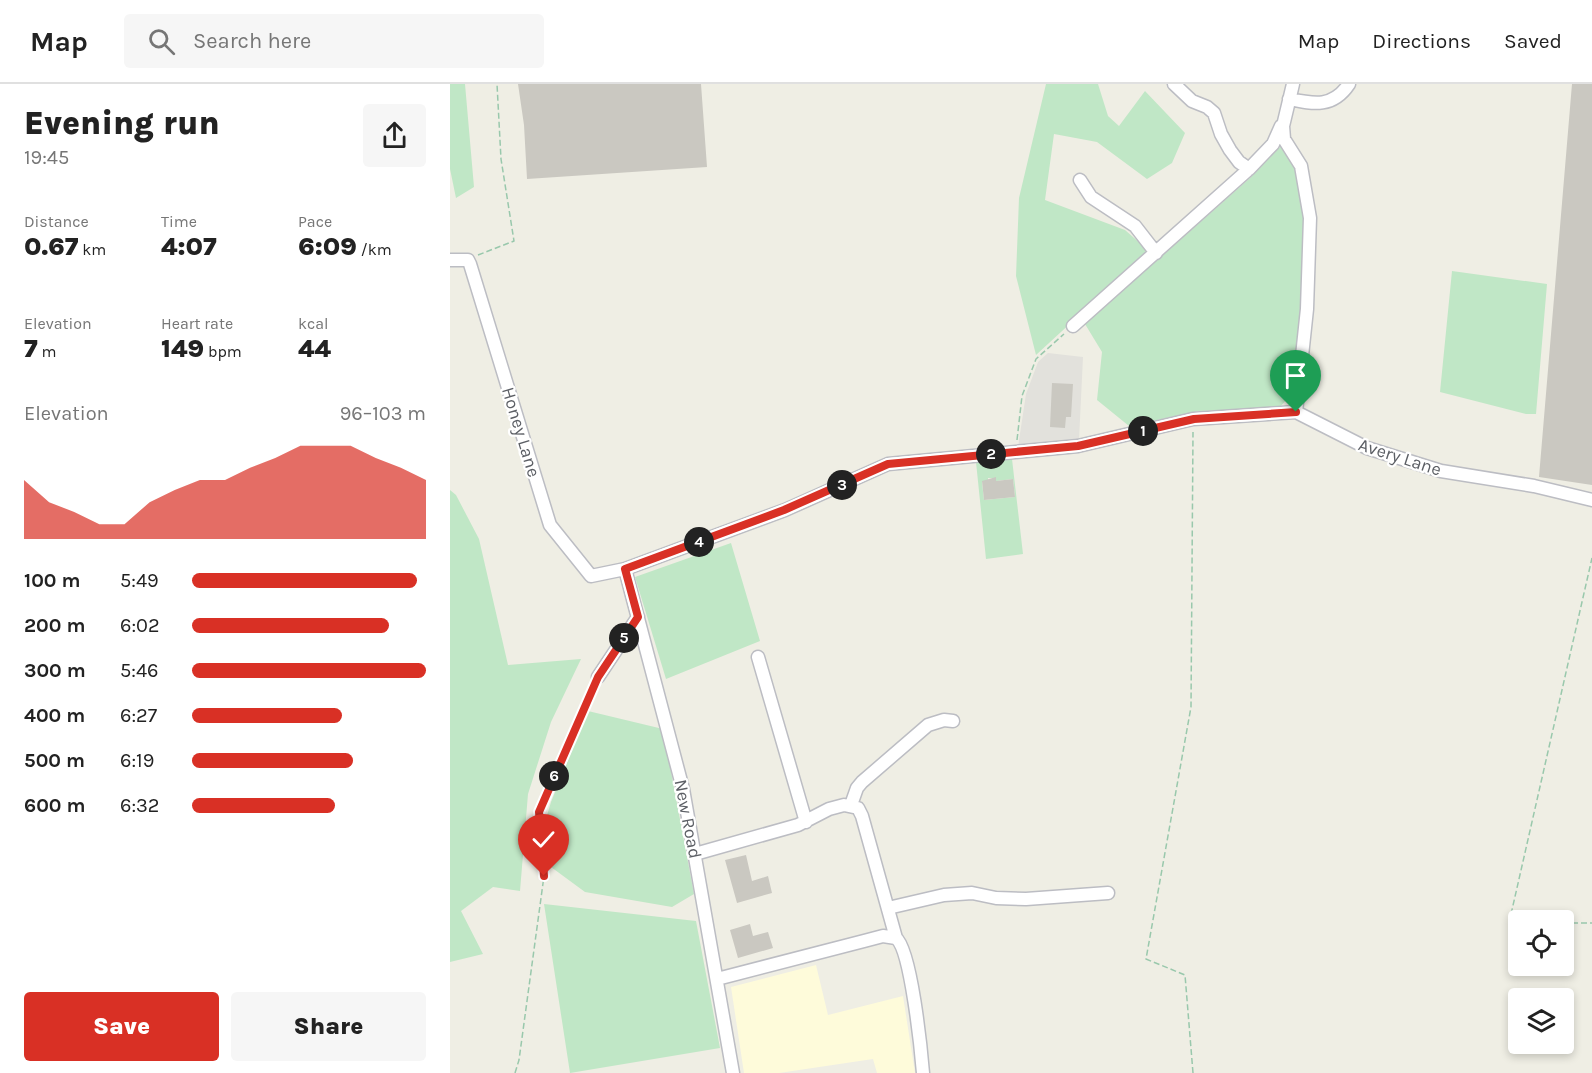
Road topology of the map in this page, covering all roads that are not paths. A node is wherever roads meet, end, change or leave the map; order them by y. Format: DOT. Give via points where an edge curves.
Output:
graph roads {
  1 [pos="1174,84"];
  2 [pos="1293,84"];
  3 [pos="1349,84"];
  4 [pos="1289,99"];
  5 [pos="1285,119"];
  6 [pos="1249,169"];
  7 [pos="1080,180"];
  8 [pos="1156,253"];
  9 [pos="450,260"];
  10 [pos="1073,326"];
  11 [pos="1296,412"];
  12 [pos="1592,500"];
  13 [pos="625,569"];
  14 [pos="638,617"];
  15 [pos="758,657"];
  16 [pos="598,677"];
  17 [pos="953,721"];
  18 [pos="851,805"];
  19 [pos="806,822"];
  20 [pos="695,854"];
  21 [pos="1108,893"];
  22 [pos="888,908"];
  23 [pos="896,938"];
  24 [pos="717,979"];
  25 [pos="733,1073"];
  26 [pos="923,1073"];
  1 -- 6 [label="street" via="1192,101 1208,106 1230,150"];
  2 -- 4 [label="street"];
  3 -- 4 [label="street" via="1340,96 1327,102"];
  4 -- 5 [label="street"];
  5 -- 6 [label="street" via="1273,144"];
  5 -- 11 [label="street" via="1284,139 1301,166 1310,218"];
  6 -- 8 [label="street"];
  7 -- 8 [label="street" via="1091,197 1136,226"];
  8 -- 10 [label="street"];
  9 -- 13 [label="street, Honey Lane" via="468,260 550,525 591,576"];
  11 -- 12 [label="street, Avery Lane" via="1367,448 1441,471"];
  11 -- 13 [label="street" via="1194,419 1078,446 888,464 784,510"];
  13 -- 14 [label="street, New Road"];
  14 -- 16 [label="street"];
  14 -- 20 [label="street, New Road" via="683,789"];
  15 -- 19 [label="street"];
  17 -- 18 [label="street" via="928,725 862,782"];
  18 -- 19 [label="street" via="829,809"];
  18 -- 22 [label="street" via="862,816"];
  19 -- 20 [label="street"];
  20 -- 24 [label="street, New Road"];
  21 -- 22 [label="street" via="1026,899 972,893"];
  22 -- 23 [label="street"];
  23 -- 24 [label="street" via="864,940"];
  23 -- 26 [label="street" via="903,948 917,1018"];
  24 -- 25 [label="street, New Road"];
}
